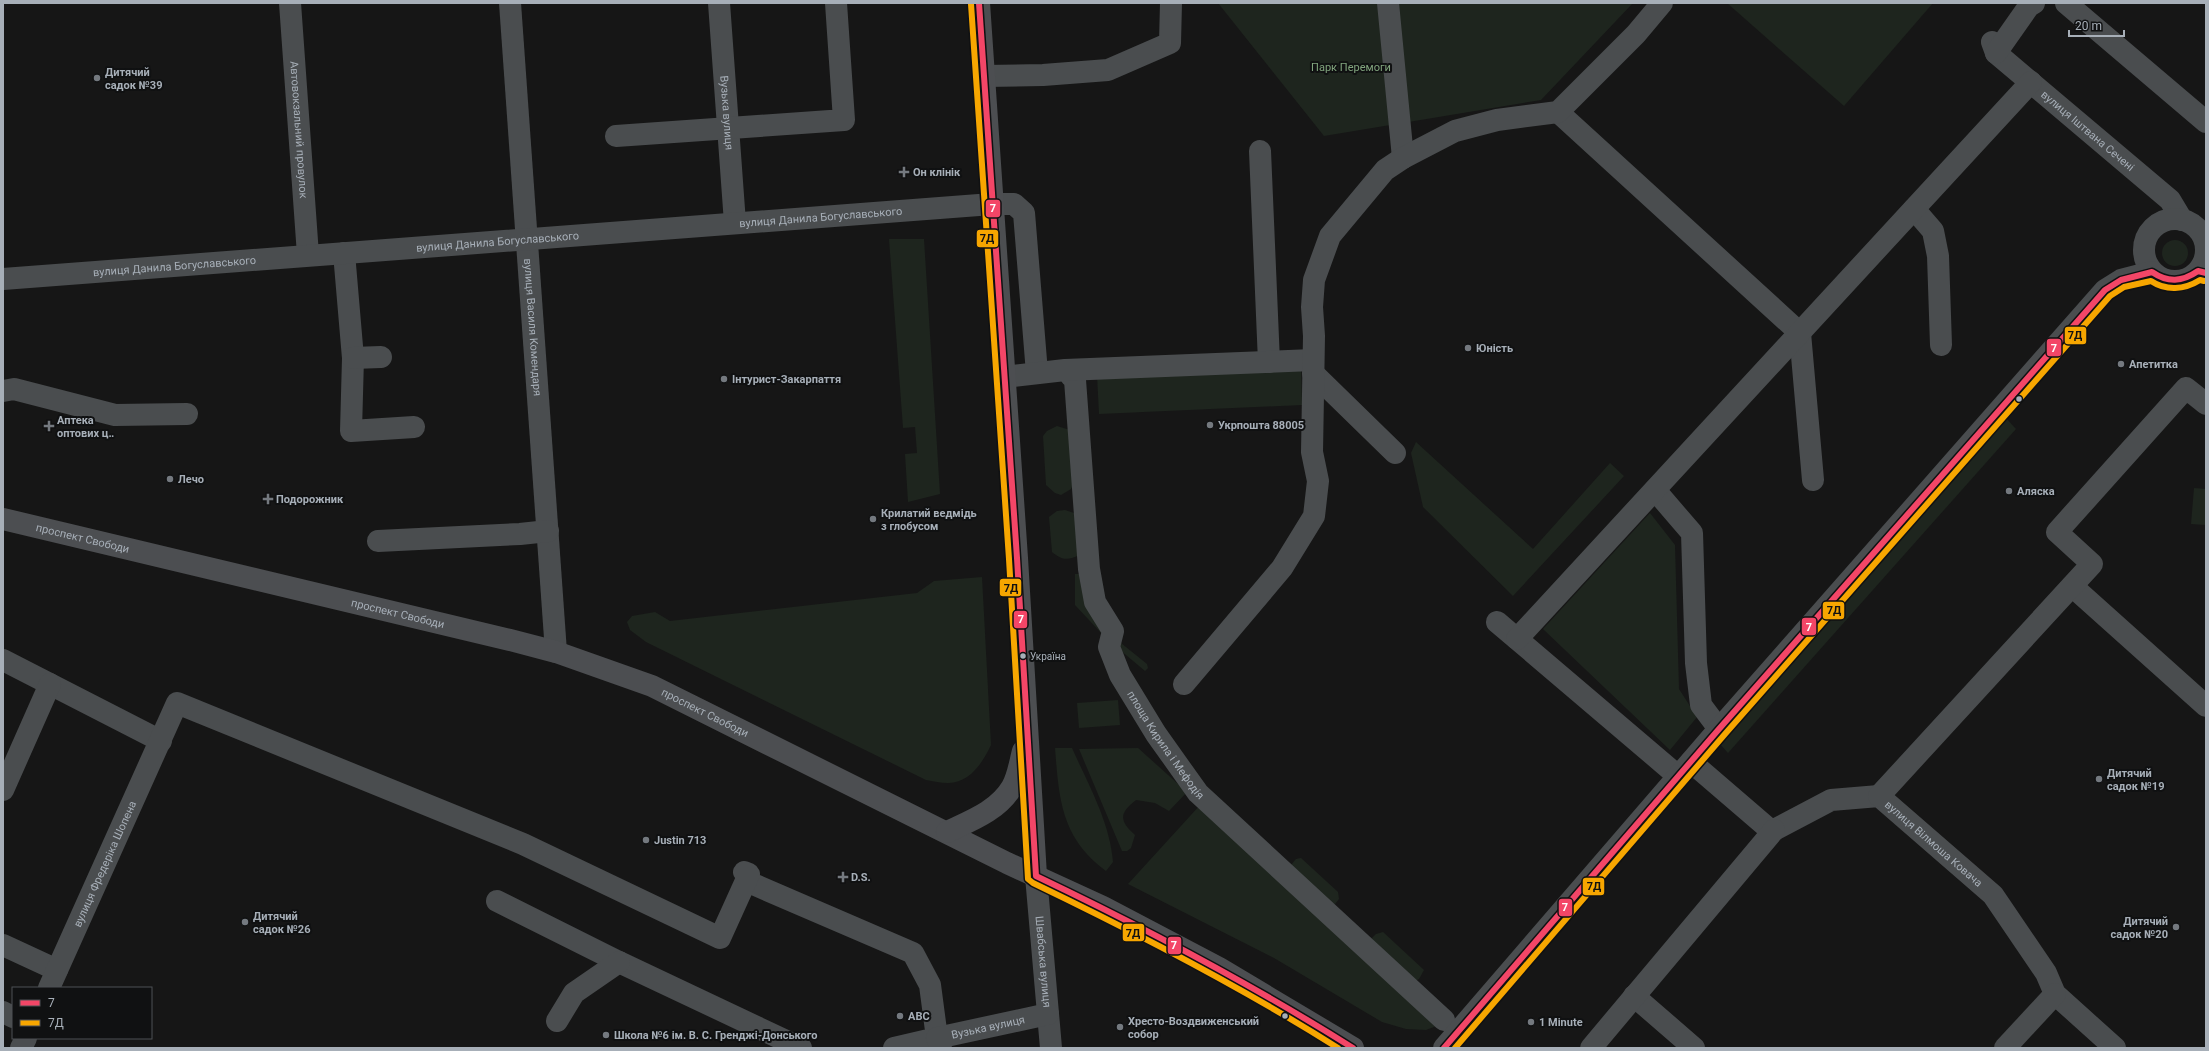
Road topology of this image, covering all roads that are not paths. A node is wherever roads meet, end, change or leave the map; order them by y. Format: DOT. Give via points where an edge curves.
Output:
graph roads {
  1 [pos="290,3"];
  2 [pos="510,3"];
  3 [pos="720,3"];
  4 [pos="836,3"];
  5 [pos="979,3"];
  6 [pos="1171,3"];
  7 [pos="1388,3"];
  8 [pos="1645,3"];
  9 [pos="1662,3"];
  10 [pos="2034,3"];
  11 [pos="2066,3"];
  12 [pos="1643,26"];
  13 [pos="984,76"];
  14 [pos="2031,82"];
  15 [pos="1558,112"];
  16 [pos="2206,122"];
  17 [pos="728,128"];
  18 [pos="616,136"];
  19 [pos="1260,151"];
  20 [pos="1403,158"];
  21 [pos="992,204"];
  22 [pos="1914,209"];
  23 [pos="2182,220"];
  24 [pos="735,223"];
  25 [pos="527,239"];
  26 [pos="344,253"];
  27 [pos="308,255"];
  28 [pos="2152,272"];
  29 [pos="2202,272"];
  30 [pos="3,279"];
  31 [pos="1800,333"];
  32 [pos="1941,345"];
  33 [pos="381,357"];
  34 [pos="353,358"];
  35 [pos="1269,362"];
  36 [pos="1313,366"];
  37 [pos="1037,373"];
  38 [pos="1071,376"];
  39 [pos="1004,377"];
  40 [pos="3,391"];
  41 [pos="2206,404"];
  42 [pos="187,414"];
  43 [pos="414,427"];
  44 [pos="1394,453"];
  45 [pos="1813,480"];
  46 [pos="1655,490"];
  47 [pos="3,519"];
  48 [pos="548,531"];
  49 [pos="378,541"];
  50 [pos="2072,586"];
  51 [pos="1497,622"];
  52 [pos="1517,639"];
  53 [pos="556,652"];
  54 [pos="3,660"];
  55 [pos="50,684"];
  56 [pos="1184,684"];
  57 [pos="2206,706"];
  58 [pos="1719,729"];
  59 [pos="1028,739"];
  60 [pos="161,741"];
  61 [pos="1684,769"];
  62 [pos="3,790"];
  63 [pos="1879,796"];
  64 [pos="1774,830"];
  65 [pos="947,832"];
  66 [pos="1036,876"];
  67 [pos="497,901"];
  68 [pos="3,945"];
  69 [pos="619,962"];
  70 [pos="53,979"];
  71 [pos="2055,994"];
  72 [pos="1634,996"];
  73 [pos="3,1012"];
  74 [pos="1048,1014"];
  75 [pos="12,1016"];
  76 [pos="1444,1020"];
  77 [pos="557,1021"];
  78 [pos="26,1039"];
  79 [pos="939,1043"];
  80 [pos="2101,1043"];
  81 [pos="21,1048"];
  82 [pos="801,1048"];
  83 [pos="894,1048"];
  84 [pos="1051,1048"];
  85 [pos="1353,1048"];
  86 [pos="1444,1048"];
  87 [pos="1591,1048"];
  88 [pos="1694,1048"];
  89 [pos="2005,1048"];
  1 -- 27 [label="street, Автовокзальний провулок"];
  2 -- 25 [label="street, вулиця Василя Комендаря"];
  3 -- 17 [label="street, Вузька вулиця"];
  4 -- 17 [label="street" via="844,120"];
  5 -- 13 [label="main road"];
  6 -- 13 [label="street" via="1170,43 1108,70"];
  7 -- 20 [label="street"];
  8 -- 12 [label="street"];
  9 -- 12 [label="street"];
  10 -- 14 [label="street, вулиця Іштвана Сечені" via="1994,48"];
  11 -- 16 [label="street"];
  12 -- 15 [label="street"];
  13 -- 21 [label="main road"];
  14 -- 22 [label="street"];
  14 -- 23 [label="street, вулиця Іштвана Сечені" via="2170,200"];
  15 -- 20 [label="street" via="1497,120 1455,131"];
  15 -- 31 [label="street"];
  17 -- 18 [label="street"];
  17 -- 24 [label="street, Вузька вулиця"];
  19 -- 35 [label="street"];
  20 -- 36 [label="street" via="1385,170 1330,236 1314,280"];
  21 -- 24 [label="street, вулиця Данила Богуславського"];
  21 -- 37 [label="street, вулиця Данила Богуславського" via="1014,204 1024,213"];
  21 -- 39 [label="main road"];
  22 -- 31 [label="street"];
  22 -- 32 [label="street" via="1933,231 1938,256"];
  23 -- 28 [label="street" via="2162,222 2148,235 2144,254"];
  23 -- 29 [label="street" via="2202,235 2205,244"];
  24 -- 25 [label="street, вулиця Данила Богуславського"];
  25 -- 26 [label="street, вулиця Данила Богуславського"];
  25 -- 48 [label="street, вулиця Василя Комендаря"];
  26 -- 27 [label="street, вулиця Данила Богуславського"];
  26 -- 34 [label="street"];
  27 -- 30 [label="street, вулиця Данила Богуславського"];
  28 -- 29 [label="street" via="2170,281 2186,279"];
  28 -- 58 [label="street" via="2120,280 2105,290"];
  31 -- 45 [label="street"];
  31 -- 46 [label="street"];
  33 -- 34 [label="street"];
  34 -- 43 [label="street" via="352,431"];
  35 -- 36 [label="street"];
  35 -- 37 [label="street"];
  36 -- 44 [label="street"];
  36 -- 56 [label="street" via="1312,452 1318,481 1314,516 1282,568"];
  37 -- 39 [label="street"];
  38 -- 76 [label="street, площа Кирила і Мефодія" via="1075,380 1089,569 1095,602 1113,631 1109,647 1120,675 1156,734 1198,793"];
  39 -- 59 [label="main road"];
  40 -- 42 [label="street" via="14,389 114,415"];
  41 -- 50 [label="street" via="2186,388 2057,532 2092,564"];
  46 -- 52 [label="street"];
  46 -- 58 [label="street" via="1692,533 1696,663 1701,705"];
  47 -- 53 [label="main road, проспект Свободи"];
  48 -- 49 [label="street"];
  48 -- 53 [label="street, вулиця Василя Комендаря"];
  50 -- 57 [label="street"];
  50 -- 63 [label="street"];
  51 -- 52 [label="street"];
  52 -- 61 [label="street"];
  53 -- 65 [label="main road, проспект Свободи" via="652,686"];
  54 -- 55 [label="street"];
  55 -- 60 [label="street"];
  55 -- 62 [label="street"];
  58 -- 61 [label="street"];
  59 -- 65 [label="main road" via="1012,787 1002,799 980,817"];
  59 -- 66 [label="main road"];
  60 -- 70 [label="street, вулиця Фредеріка Шопена"];
  60 -- 79 [label="street, вулиця Фредеріка Шопена" via="177,703 522,844 720,938 745,876 913,953 930,985"];
  61 -- 64 [label="street"];
  61 -- 86 [label="street"];
  63 -- 64 [label="street, вулиця Вілмоша Ковача" via="1832,800"];
  63 -- 71 [label="street, вулиця Вілмоша Ковача" via="1993,895 2046,973"];
  64 -- 72 [label="street"];
  65 -- 66 [label="main road, проспект Свободи"];
  66 -- 74 [label="street, Швабська вулиця"];
  66 -- 85 [label="main road, проспект Свободи" via="1219,968"];
  67 -- 69 [label="street"];
  68 -- 70 [label="street"];
  69 -- 77 [label="street" via="574,993"];
  69 -- 82 [label="street"];
  71 -- 80 [label="street"];
  71 -- 89 [label="street"];
  72 -- 87 [label="street"];
  72 -- 88 [label="street"];
  73 -- 75 [label="street"];
  74 -- 79 [label="street, Вузька вулиця"];
  74 -- 84 [label="street, Швабська вулиця"];
  78 -- 81 [label="street"];
  79 -- 83 [label="street, Вузька вулиця"];
}
